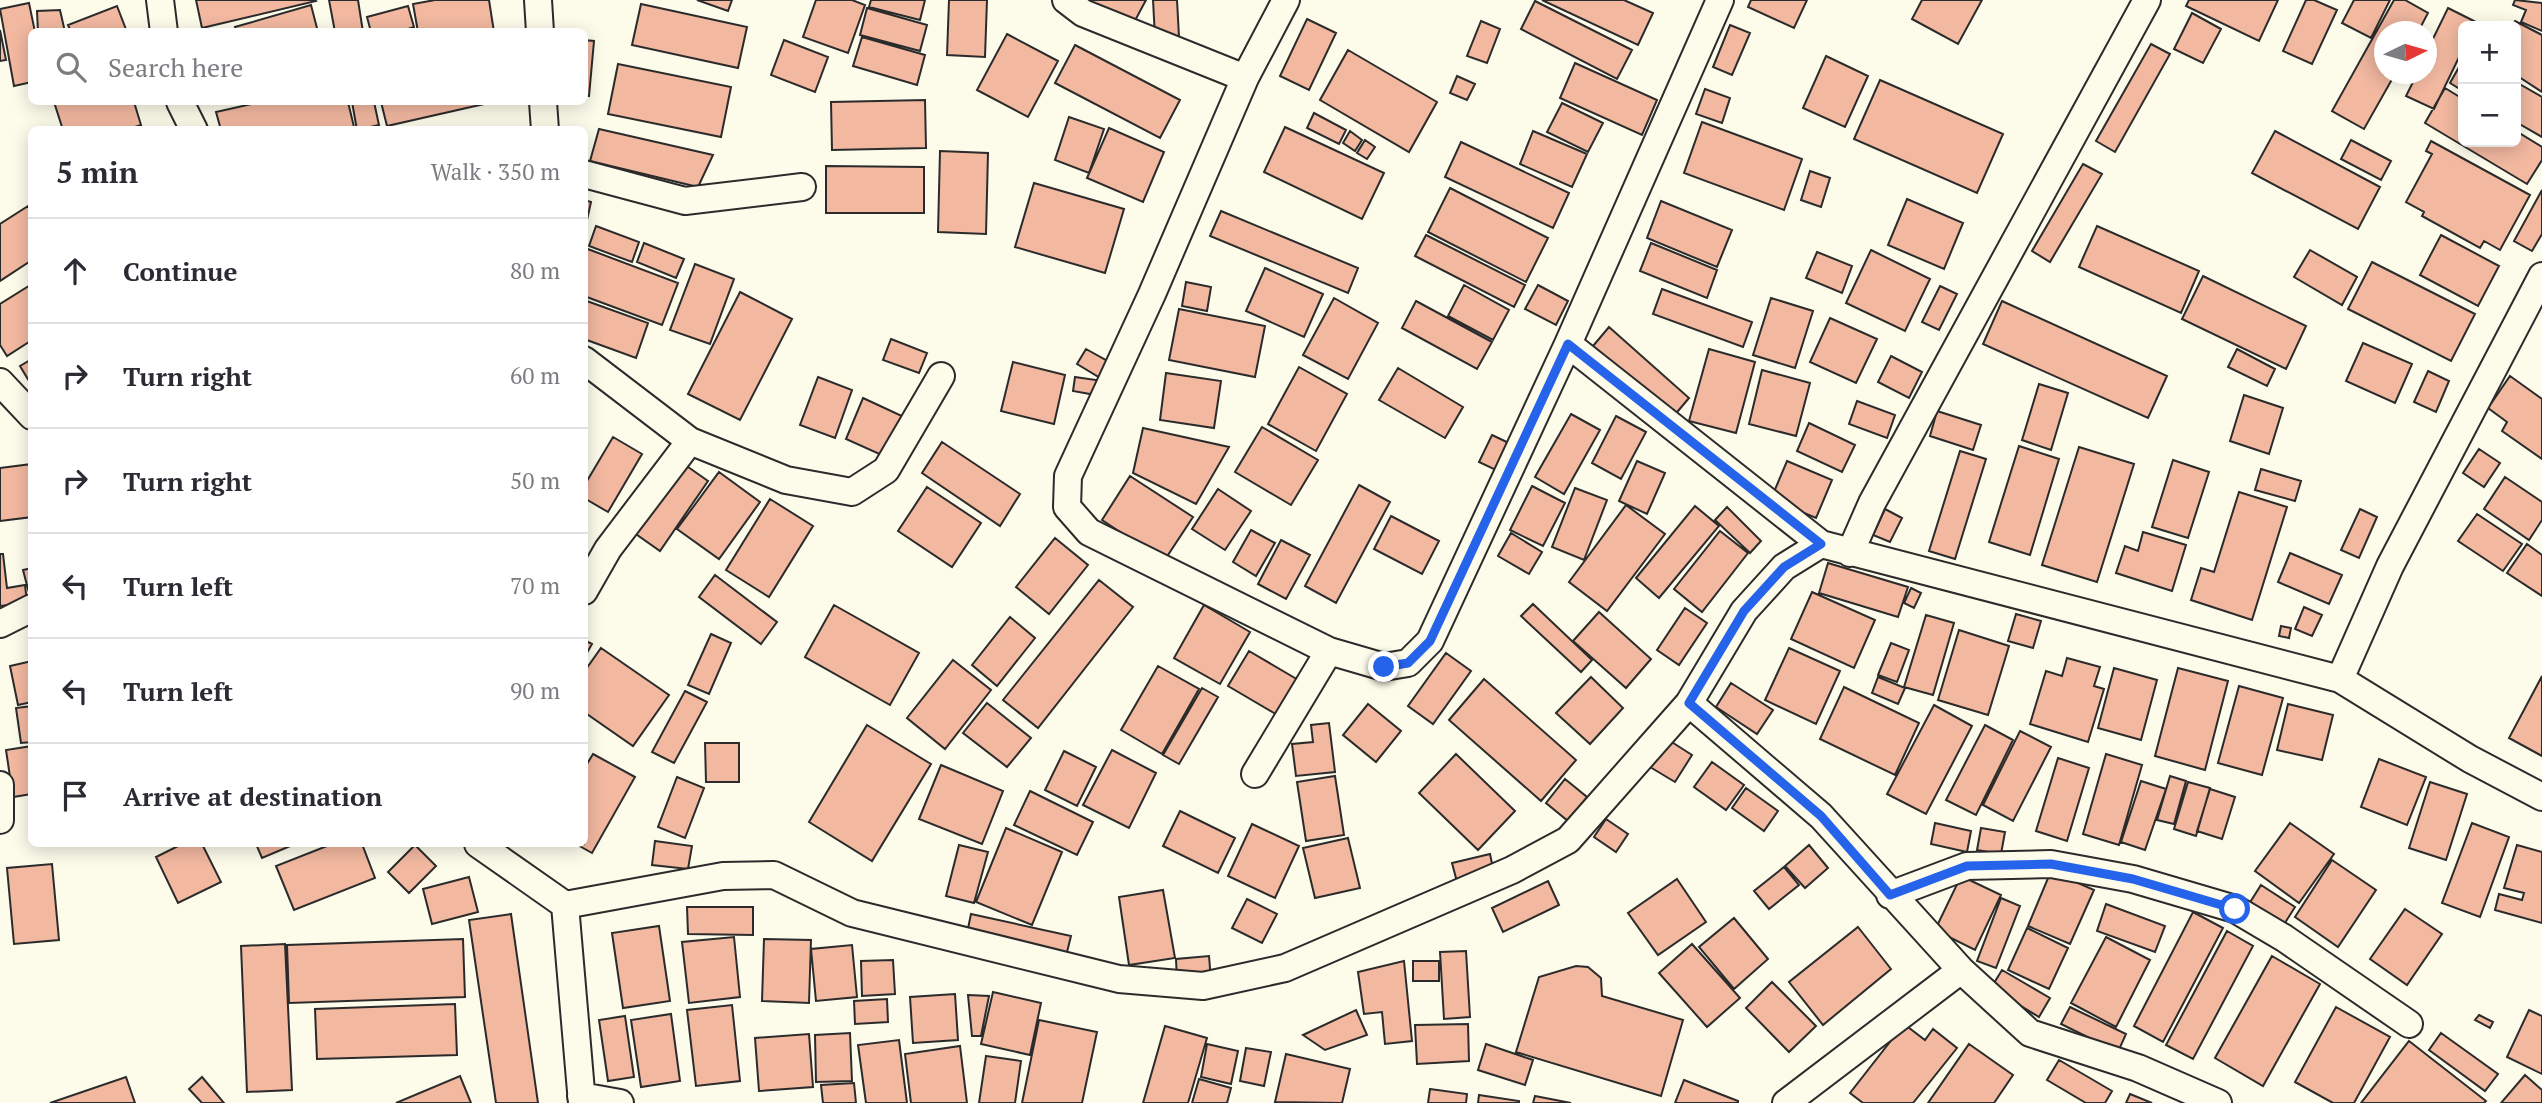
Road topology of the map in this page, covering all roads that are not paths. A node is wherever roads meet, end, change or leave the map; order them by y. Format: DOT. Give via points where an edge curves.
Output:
graph roads {
  1 [pos="160,0"];
  2 [pos="538,0"];
  3 [pos="1066,0"];
  4 [pos="1286,0"];
  5 [pos="1720,0"];
  6 [pos="2147,0"];
  7 [pos="164,28"];
  8 [pos="540,28"];
  9 [pos="1245,78"];
  10 [pos="182,105"];
  11 [pos="543,105"];
  12 [pos="192,126"];
  13 [pos="545,126"];
  14 [pos="588,175"];
  15 [pos="802,187"];
  16 [pos="2542,276"];
  17 [pos="1568,344"];
  18 [pos="588,363"];
  19 [pos="941,376"];
  20 [pos="0,382"];
  21 [pos="28,412"];
  22 [pos="690,441"];
  23 [pos="1821,544"];
  24 [pos="1850,553"];
  25 [pos="588,584"];
  26 [pos="28,610"];
  27 [pos="0,624"];
  28 [pos="1329,652"];
  29 [pos="2340,679"];
  30 [pos="1689,703"];
  31 [pos="1255,774"];
  32 [pos="0,785"];
  33 [pos="2542,797"];
  34 [pos="0,820"];
  35 [pos="482,847"];
  36 [pos="1890,895"];
  37 [pos="565,905"];
  38 [pos="1961,970"];
  39 [pos="2410,1024"];
  40 [pos="581,1100"];
  41 [pos="620,1103"];
  42 [pos="1786,1103"];
  43 [pos="2218,1103"];
  1 -- 7 [label="street"];
  2 -- 8 [label="street"];
  3 -- 9 [label="street" via="1083,13"];
  4 -- 9 [label="street"];
  5 -- 17 [label="street"];
  6 -- 24 [label="street" via="1872,503"];
  9 -- 28 [label="street" via="1068,475 1067,507 1088,532"];
  10 -- 12 [label="street"];
  11 -- 13 [label="street"];
  14 -- 15 [label="street" via="685,201"];
  16 -- 29 [label="street" via="2390,566"];
  17 -- 23 [label="street"];
  17 -- 28 [label="street" via="1430,641 1408,663 1384,667"];
  18 -- 22 [label="street"];
  19 -- 22 [label="street" via="886,470 852,492 786,480"];
  20 -- 21 [label="street"];
  22 -- 25 [label="street" via="608,549"];
  23 -- 24 [label="street"];
  23 -- 30 [label="street" via="1784,567 1744,611"];
  24 -- 29 [label="street"];
  26 -- 27 [label="street"];
  28 -- 31 [label="street"];
  29 -- 33 [label="street" via="2470,759"];
  30 -- 36 [label="street" via="1821,816"];
  30 -- 37 [label="street" via="1568,840 1512,870 1285,968 1203,986 1119,979 866,916 774,875 723,876"];
  32 -- 34 [label="street"];
  35 -- 37 [label="street"];
  36 -- 38 [label="street"];
  36 -- 39 [label="street" via="1967,866 2051,864 2133,879 2235,909"];
  37 -- 40 [label="street"];
  38 -- 42 [label="street"];
  38 -- 43 [label="street" via="2030,1033 2138,1068"];
  40 -- 41 [label="street"];
}
